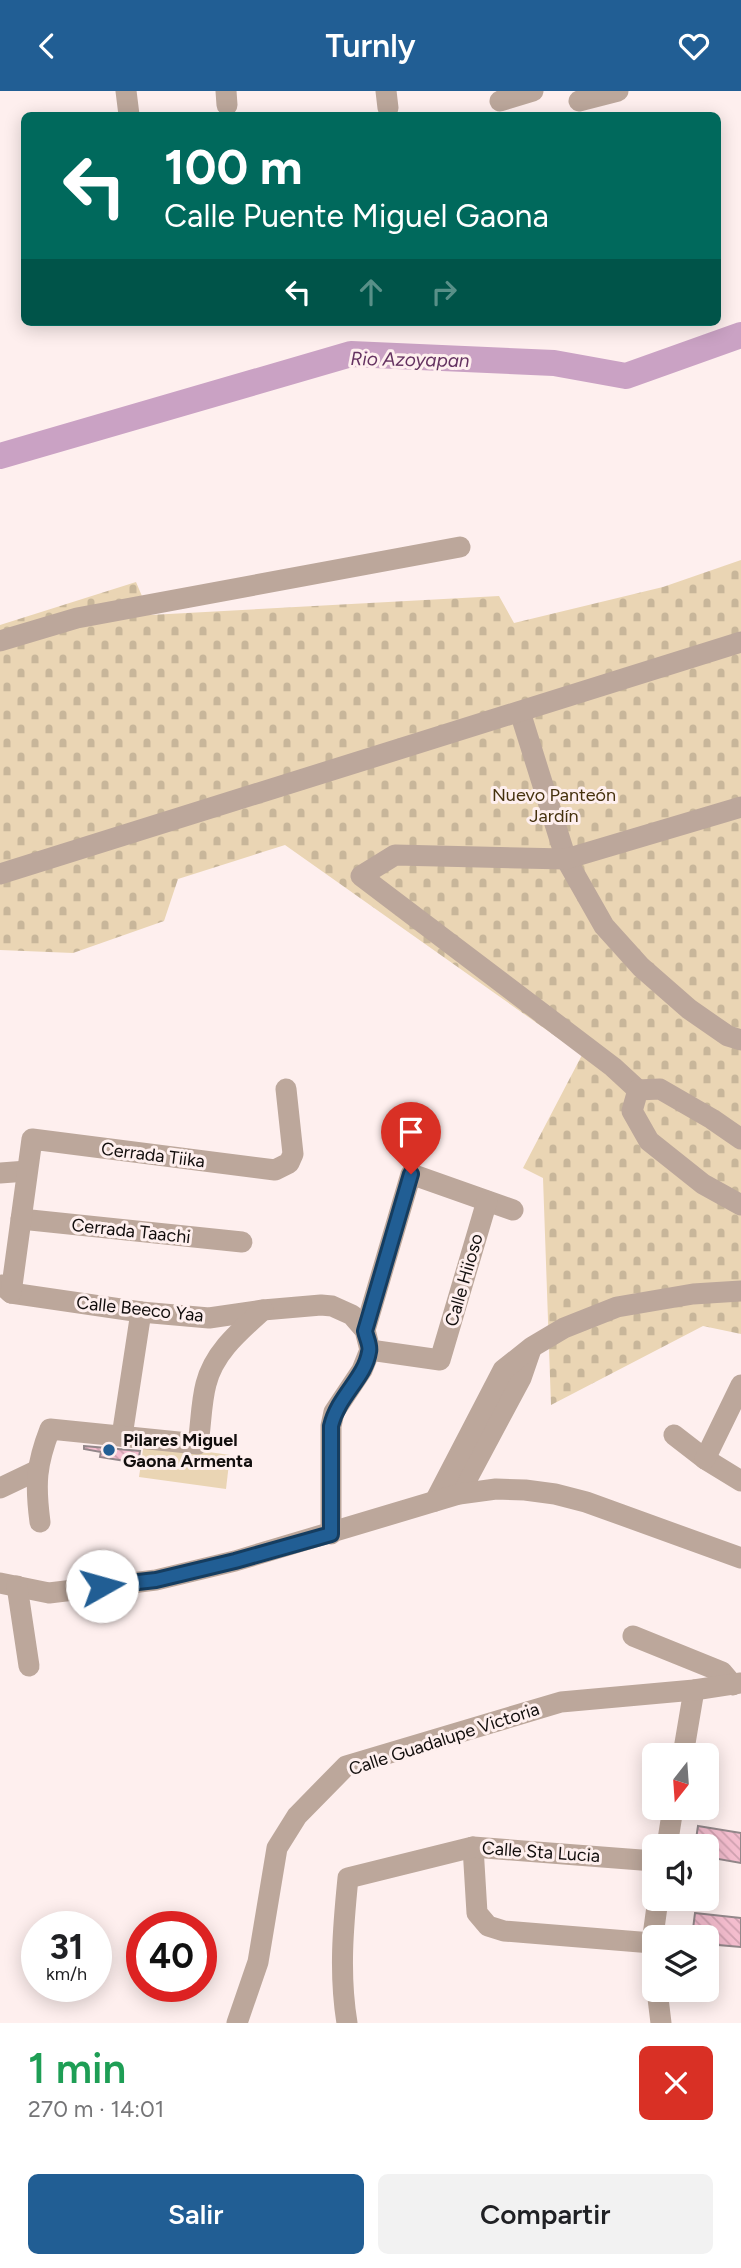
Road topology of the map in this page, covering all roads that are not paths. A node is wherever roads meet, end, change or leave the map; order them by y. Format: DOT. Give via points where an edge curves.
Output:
graph roads {
  1 [pos="126,91"];
  2 [pos="533,91"];
  3 [pos="618,91"];
  4 [pos="579,100"];
  5 [pos="500,102"];
  6 [pos="128,112"];
  7 [pos="460,547"];
  8 [pos="0,641"];
  9 [pos="741,642"];
  10 [pos="520,712"];
  11 [pos="741,807"];
  12 [pos="565,859"];
  13 [pos="0,874"];
  14 [pos="741,1040"];
  15 [pos="286,1089"];
  16 [pos="638,1090"];
  17 [pos="741,1139"];
  18 [pos="27,1171"];
  19 [pos="0,1173"];
  20 [pos="487,1201"];
  21 [pos="741,1206"];
  22 [pos="513,1210"];
  23 [pos="21,1219"];
  24 [pos="242,1243"];
  25 [pos="6,1288"];
  26 [pos="741,1291"];
  27 [pos="263,1310"];
  28 [pos="141,1312"];
  29 [pos="367,1340"];
  30 [pos="532,1347"];
  31 [pos="741,1385"];
  32 [pos="674,1435"];
  33 [pos="122,1436"];
  34 [pos="705,1459"];
  35 [pos="38,1470"];
  36 [pos="741,1481"];
  37 [pos="0,1488"];
  38 [pos="459,1494"];
  39 [pos="435,1501"];
  40 [pos="40,1522"];
  41 [pos="331,1534"];
  42 [pos="741,1558"];
  43 [pos="8,1584"];
  44 [pos="633,1636"];
  45 [pos="29,1666"];
  46 [pos="737,1684"];
  47 [pos="694,1691"];
  48 [pos="685,1743"];
  49 [pos="473,1847"];
  50 [pos="642,1860"];
  51 [pos="642,1942"];
  52 [pos="658,2002"];
  53 [pos="237,2023"];
  54 [pos="347,2023"];
  55 [pos="661,2023"];
  1 -- 6 [label="street"];
  2 -- 5 [label="street"];
  3 -- 4 [label="street"];
  7 -- 8 [label="street" via="77,618"];
  9 -- 10 [label="street"];
  10 -- 12 [label="street"];
  10 -- 13 [label="street"];
  11 -- 12 [label="street"];
  12 -- 14 [label="street" via="604,926 641,967 689,1009"];
  12 -- 16 [label="street" via="395,855 361,876"];
  15 -- 18 [label="street, Cerrada Tiika" via="293,1154 289,1163 275,1170 32,1139"];
  16 -- 17 [label="street" via="660,1090"];
  16 -- 21 [label="street" via="632,1111 649,1141 703,1184"];
  18 -- 19 [label="street"];
  18 -- 23 [label="street"];
  20 -- 22 [label="street"];
  20 -- 29 [label="street, Calle Hiioso" via="440,1360"];
  20 -- 29 [label="street" via="411,1174"];
  23 -- 24 [label="street, Cerrada Taachi"];
  23 -- 25 [label="street"];
  25 -- 28 [label="street, Calle Beeco Yaa"];
  26 -- 30 [label="street" via="617,1307 564,1328"];
  27 -- 28 [label="street, Calle Beeco Yaa" via="209,1318"];
  27 -- 29 [label="street, Calle Beeco Yaa" via="332,1306 352,1315"];
  27 -- 33 [label="street" via="212,1367 198,1444"];
  28 -- 33 [label="street"];
  29 -- 41 [label="street" via="362,1370 334,1412 331,1426"];
  30 -- 38 [label="street" via="521,1378"];
  30 -- 39 [label="street" via="503,1370"];
  31 -- 34 [label="street"];
  32 -- 34 [label="street"];
  33 -- 35 [label="street" via="50,1429"];
  34 -- 36 [label="street"];
  35 -- 37 [label="street"];
  35 -- 40 [label="street"];
  38 -- 39 [label="street"];
  38 -- 42 [label="street" via="525,1490 586,1502"];
  39 -- 41 [label="street"];
  41 -- 43 [label="street" via="156,1580 49,1593"];
  43 -- 45 [label="street"];
  44 -- 46 [label="street" via="722,1672"];
  46 -- 47 [label="street, Calle Guadalupe Victoria"];
  47 -- 48 [label="street"];
  47 -- 53 [label="street, Calle Guadalupe Victoria" via="561,1702 346,1766 297,1817 277,1848 258,1962"];
  49 -- 50 [label="street, Calle Sta Lucia"];
  49 -- 51 [label="street" via="477,1913 488,1926"];
  49 -- 54 [label="street, Calle Sta Lucia" via="348,1878 341,1943"];
  52 -- 55 [label="street"];
}
